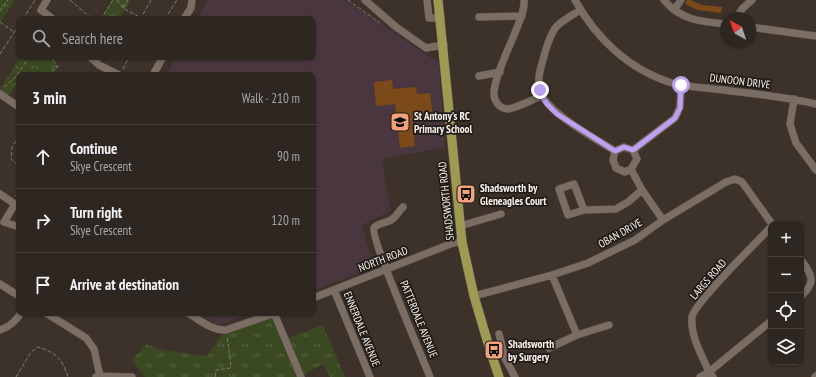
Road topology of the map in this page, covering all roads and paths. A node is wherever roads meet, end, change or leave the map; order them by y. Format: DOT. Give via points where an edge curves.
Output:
graph roads {
  1 [pos="8,0"];
  2 [pos="35,0"];
  3 [pos="47,0"];
  4 [pos="70,0"];
  5 [pos="113,0"];
  6 [pos="117,0"];
  7 [pos="128,0"];
  8 [pos="151,0"];
  9 [pos="177,0"];
  10 [pos="192,0"];
  11 [pos="348,0"];
  12 [pos="365,0"];
  13 [pos="427,0"];
  14 [pos="438,0"];
  15 [pos="524,0"];
  16 [pos="575,0"];
  17 [pos="664,0"];
  18 [pos="681,0"];
  19 [pos="752,0"];
  20 [pos="123,8"];
  21 [pos="580,10"];
  22 [pos="674,10"];
  23 [pos="0,11"];
  24 [pos="740,12"];
  25 [pos="25,16"];
  26 [pos="49,16"];
  27 [pos="89,16"];
  28 [pos="103,16"];
  29 [pos="136,16"];
  30 [pos="143,16"];
  31 [pos="167,16"];
  32 [pos="186,16"];
  33 [pos="479,16"];
  34 [pos="522,16"];
  35 [pos="441,18"];
  36 [pos="0,22"];
  37 [pos="720,23"];
  38 [pos="382,25"];
  39 [pos="756,28"];
  40 [pos="16,29"];
  41 [pos="14,32"];
  42 [pos="816,36"];
  43 [pos="444,45"];
  44 [pos="0,54"];
  45 [pos="27,60"];
  46 [pos="53,60"];
  47 [pos="93,60"];
  48 [pos="127,60"];
  49 [pos="161,60"];
  50 [pos="19,72"];
  51 [pos="51,72"];
  52 [pos="121,72"];
  53 [pos="155,72"];
  54 [pos="500,72"];
  55 [pos="479,76"];
  56 [pos="15,78"];
  57 [pos="681,85"];
  58 [pos="0,90"];
  59 [pos="0,94"];
  60 [pos="542,96"];
  61 [pos="794,99"];
  62 [pos="816,104"];
  63 [pos="16,105"];
  64 [pos="16,141"];
  65 [pos="633,150"];
  66 [pos="615,151"];
  67 [pos="16,163"];
  68 [pos="631,169"];
  69 [pos="816,170"];
  70 [pos="642,190"];
  71 [pos="0,194"];
  72 [pos="16,204"];
  73 [pos="16,206"];
  74 [pos="403,207"];
  75 [pos="584,210"];
  76 [pos="501,214"];
  77 [pos="663,220"];
  78 [pos="770,221"];
  79 [pos="16,226"];
  80 [pos="460,226"];
  81 [pos="768,231"];
  82 [pos="462,242"];
  83 [pos="804,264"];
  84 [pos="386,269"];
  85 [pos="552,275"];
  86 [pos="0,284"];
  87 [pos="334,290"];
  88 [pos="16,294"];
  89 [pos="804,294"];
  90 [pos="474,296"];
  91 [pos="316,297"];
  92 [pos="19,316"];
  93 [pos="51,316"];
  94 [pos="193,316"];
  95 [pos="266,316"];
  96 [pos="275,316"];
  97 [pos="768,324"];
  98 [pos="609,325"];
  99 [pos="0,330"];
  100 [pos="226,330"];
  101 [pos="499,334"];
  102 [pos="577,335"];
  103 [pos="549,348"];
  104 [pos="711,375"];
  105 [pos="98,376"];
  106 [pos="16,377"];
  107 [pos="68,377"];
  108 [pos="132,377"];
  109 [pos="215,377"];
  110 [pos="301,377"];
  111 [pos="370,377"];
  112 [pos="430,377"];
  113 [pos="499,377"];
  114 [pos="515,377"];
  115 [pos="700,377"];
  1 -- 23 [label="path"];
  2 -- 25 [label="path"];
  3 -- 26 [label="street" via="41,10"];
  4 -- 27 [label="path"];
  5 -- 28 [label="path"];
  6 -- 20 [label="path"];
  7 -- 20 [label="path"];
  8 -- 30 [label="path"];
  9 -- 31 [label="path"];
  10 -- 32 [label="street"];
  11 -- 38 [label="path"];
  12 -- 43 [label="street" via="396,27 426,48"];
  13 -- 35 [label="street" via="429,18"];
  14 -- 35 [label="main road, SHADSWORTH ROAD"];
  15 -- 34 [label="street"];
  16 -- 21 [label="street, DUNOON DRIVE"];
  17 -- 22 [label="street"];
  18 -- 22 [label="street"];
  19 -- 24 [label="street"];
  20 -- 29 [label="path"];
  21 -- 57 [label="street, DUNOON DRIVE" via="610,47 631,64 647,74"];
  21 -- 60 [label="street" via="557,26 545,50 539,75"];
  22 -- 37 [label="street" via="698,21"];
  33 -- 34 [label="street"];
  34 -- 54 [label="street"];
  35 -- 43 [label="main road, SHADSWORTH ROAD"];
  36 -- 41 [label="path"];
  39 -- 42 [label="street"];
  40 -- 41 [label="path"];
  41 -- 44 [label="path"];
  43 -- 80 [label="main road, SHADSWORTH ROAD"];
  45 -- 50 [label="path"];
  46 -- 51 [label="path" via="58,66"];
  47 -- 52 [label="street" via="99,65"];
  48 -- 52 [label="path"];
  49 -- 53 [label="street"];
  54 -- 55 [label="street"];
  54 -- 60 [label="street" via="494,94 502,108 509,109"];
  56 -- 58 [label="path"];
  57 -- 61 [label="street, DUNOON DRIVE"];
  57 -- 65 [label="street" via="680,108 675,118"];
  59 -- 63 [label="street"];
  60 -- 66 [label="street" via="557,114"];
  61 -- 62 [label="street, DUNOON DRIVE"];
  61 -- 69 [label="street" via="790,124 796,143"];
  64 -- 67 [label="path" via="12,147 11,159"];
  65 -- 66 [label="street" via="624,147"];
  65 -- 68 [label="street" via="637,159"];
  66 -- 68 [label="street" via="612,160 616,168 625,172"];
  68 -- 70 [label="street"];
  70 -- 75 [label="street" via="616,209"];
  70 -- 77 [label="street"];
  71 -- 72 [label="street"];
  73 -- 79 [label="street" via="4,222"];
  74 -- 84 [label="street, PATTERDALE AVENUE" via="392,219 374,228"];
  75 -- 75 [label="street" via="568,215 559,189 574,184"];
  76 -- 80 [label="street"];
  77 -- 78 [label="street, OBAN DRIVE" via="735,179 742,182"];
  77 -- 85 [label="street, OBAN DRIVE" via="635,240 588,263"];
  80 -- 82 [label="main road, SHADSWORTH ROAD"];
  81 -- 104 [label="street, LARGS ROAD" via="703,299 692,316 694,335"];
  82 -- 84 [label="street, NORTH ROAD" via="453,243"];
  82 -- 90 [label="main road, SHADSWORTH ROAD"];
  83 -- 89 [label="street" via="812,281 810,289"];
  84 -- 87 [label="street, NORTH ROAD"];
  84 -- 112 [label="street, PATTERDALE AVENUE"];
  85 -- 90 [label="street, OBAN DRIVE"];
  85 -- 102 [label="street"];
  86 -- 88 [label="street"];
  87 -- 91 [label="street, NORTH ROAD"];
  87 -- 111 [label="street, ENNERDALE AVENUE"];
  90 -- 113 [label="main road, SHADSWORTH ROAD"];
  92 -- 99 [label="street"];
  93 -- 105 [label="street" via="86,338 94,349"];
  94 -- 100 [label="street" via="214,329"];
  95 -- 100 [label="street"];
  96 -- 110 [label="street"];
  97 -- 104 [label="street"];
  98 -- 102 [label="street"];
  100 -- 109 [label="path" via="231,366 216,370"];
  101 -- 114 [label="street" via="505,358"];
  102 -- 103 [label="street"];
  104 -- 115 [label="street"];
  105 -- 108 [label="street"];
  106 -- 107 [label="path" via="31,352 38,347 58,355"];
}
